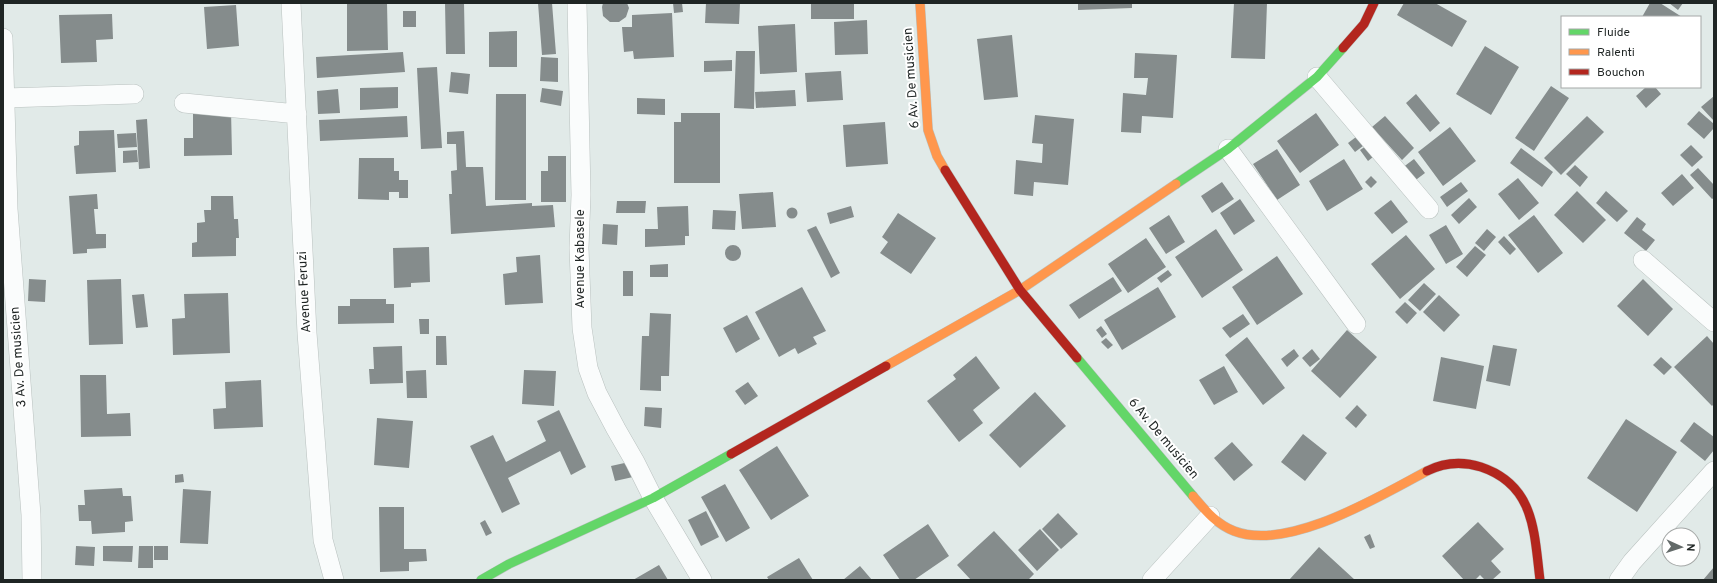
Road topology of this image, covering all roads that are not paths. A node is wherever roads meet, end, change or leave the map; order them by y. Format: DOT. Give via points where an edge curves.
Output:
graph roads {
  1 [pos="291,3"];
  2 [pos="577,3"];
  3 [pos="920,3"];
  4 [pos="1374,3"];
  5 [pos="3,38"];
  6 [pos="1317,76"];
  7 [pos="134,94"];
  8 [pos="4,98"];
  9 [pos="184,103"];
  10 [pos="297,114"];
  11 [pos="1228,149"];
  12 [pos="1429,209"];
  13 [pos="1643,260"];
  14 [pos="1020,290"];
  15 [pos="1714,322"];
  16 [pos="1356,324"];
  17 [pos="1714,471"];
  18 [pos="653,498"];
  19 [pos="1210,516"];
  20 [pos="32,580"];
  21 [pos="334,580"];
  22 [pos="481,580"];
  23 [pos="702,580"];
  24 [pos="1152,580"];
  25 [pos="1540,580"];
  26 [pos="1619,580"];
  1 -- 10 [label="street, Avenue Feruzi"];
  2 -- 18 [label="street, Avenue Kabasele" via="581,195 579,248 582,328 588,368 597,393"];
  3 -- 14 [label="street, 6 Av. De musicien" via="928,130 936,156"];
  4 -- 6 [label="street" via="1364,24"];
  5 -- 8 [label="street, 3 Av. De musicien"];
  6 -- 11 [label="street"];
  6 -- 12 [label="street"];
  7 -- 8 [label="street"];
  8 -- 20 [label="street, 3 Av. De musicien" via="8,209 31,515"];
  9 -- 10 [label="street"];
  10 -- 21 [label="street, Avenue Feruzi" via="307,333 323,540"];
  11 -- 14 [label="street"];
  11 -- 16 [label="street"];
  13 -- 15 [label="street"];
  14 -- 18 [label="street"];
  14 -- 19 [label="street, 6 Av. De musicien"];
  17 -- 26 [label="street" via="1632,562"];
  18 -- 22 [label="street" via="509,564"];
  18 -- 23 [label="street, Avenue Kabasele"];
  19 -- 24 [label="street"];
  19 -- 25 [label="street, 6 Av. De musicien" via="1234,531 1252,536 1291,533 1358,506 1444,463 1466,463 1487,469 1506,479 1521,496 1530,514"];
}
